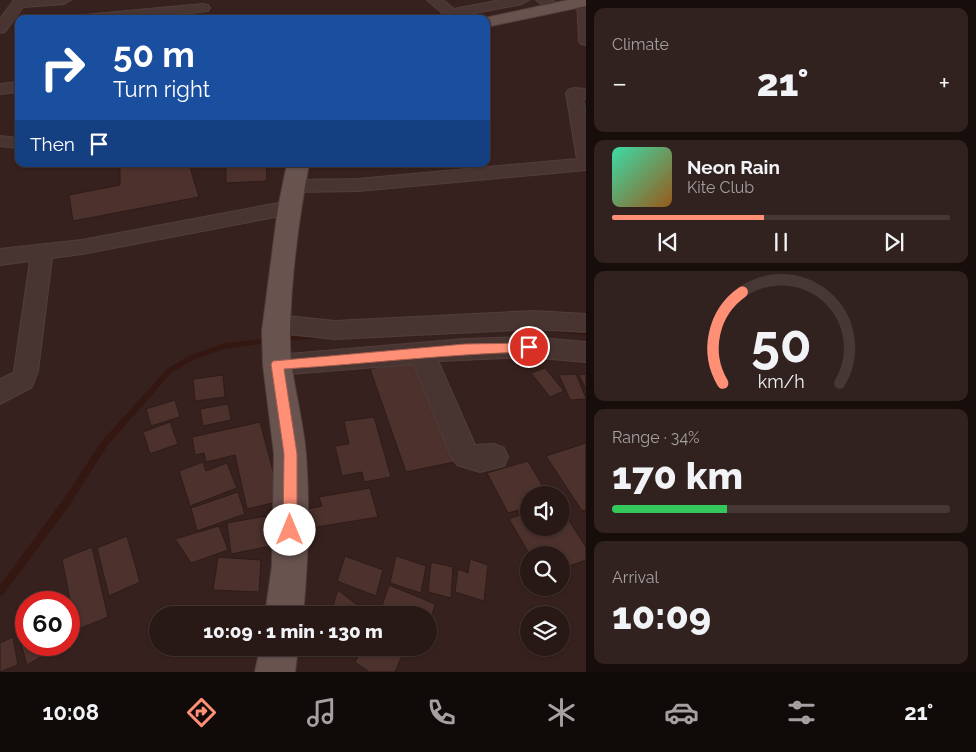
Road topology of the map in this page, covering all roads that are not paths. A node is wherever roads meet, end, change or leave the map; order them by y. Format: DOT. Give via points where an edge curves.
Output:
graph roads {
  1 [pos="64,0"];
  2 [pos="434,0"];
  3 [pos="522,0"];
  4 [pos="20,1"];
  5 [pos="418,1"];
  6 [pos="493,2"];
  7 [pos="584,2"];
  8 [pos="548,3"];
  9 [pos="205,9"];
  10 [pos="138,15"];
  11 [pos="440,15"];
  12 [pos="514,16"];
  13 [pos="490,21"];
  14 [pos="15,26"];
  15 [pos="2,28"];
  16 [pos="586,41"];
  17 [pos="15,87"];
  18 [pos="0,89"];
  19 [pos="586,94"];
  20 [pos="0,141"];
  21 [pos="15,143"];
  22 [pos="586,159"];
  23 [pos="586,164"];
  24 [pos="294,186"];
  25 [pos="42,252"];
  26 [pos="0,257"];
  27 [pos="586,324"];
  28 [pos="277,343"];
  29 [pos="586,352"];
  30 [pos="422,353"];
  31 [pos="0,393"];
  32 [pos="494,457"];
  33 [pos="285,606"];
  34 [pos="279,656"];
  35 [pos="276,672"];
  1 -- 4 [label="street"];
  2 -- 6 [label="street" via="453,13"];
  3 -- 6 [label="street"];
  4 -- 15 [label="street"];
  5 -- 11 [label="street"];
  6 -- 12 [label="street"];
  7 -- 8 [label="main road"];
  7 -- 16 [label="street"];
  8 -- 12 [label="main road"];
  9 -- 10 [label="street"];
  12 -- 13 [label="main road"];
  14 -- 15 [label="street"];
  17 -- 18 [label="street"];
  19 -- 22 [label="street" via="574,93"];
  20 -- 21 [label="street"];
  23 -- 24 [label="street" via="358,185"];
  24 -- 25 [label="street" via="82,247"];
  24 -- 28 [label="main road"];
  25 -- 26 [label="street"];
  25 -- 31 [label="street" via="26,371 23,380"];
  27 -- 28 [label="street" via="533,320 335,330"];
  28 -- 30 [label="street" via="351,360"];
  28 -- 33 [label="main road" via="290,454 290,566"];
  29 -- 30 [label="street" via="529,347"];
  30 -- 32 [label="street" via="467,456 480,459"];
  34 -- 35 [label="main road"];
}
